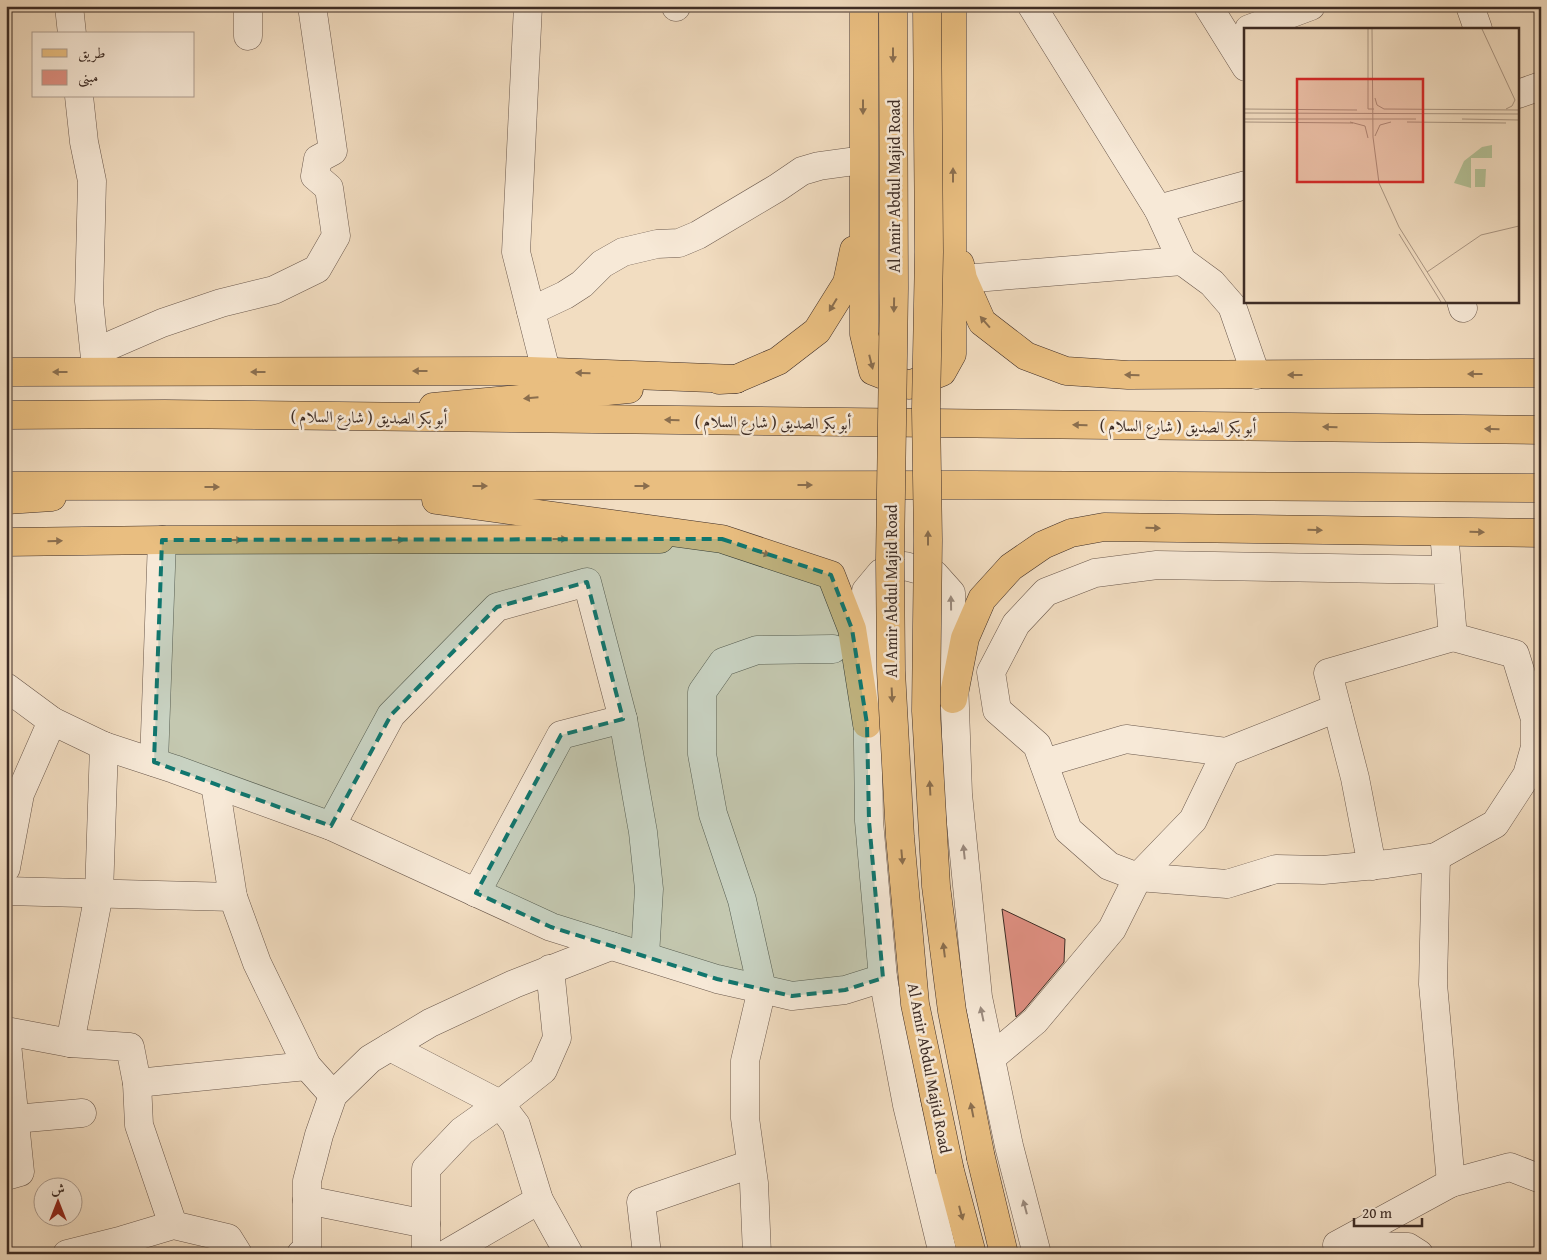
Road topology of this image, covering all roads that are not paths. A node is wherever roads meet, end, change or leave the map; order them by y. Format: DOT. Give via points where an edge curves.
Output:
graph roads {
  1 [pos="69,6"];
  2 [pos="248,6"];
  3 [pos="312,6"];
  4 [pos="528,6"];
  5 [pos="864,6"];
  6 [pos="893,6"];
  7 [pos="927,6"];
  8 [pos="952,6"];
  9 [pos="1032,6"];
  10 [pos="1208,6"];
  11 [pos="1311,6"];
  12 [pos="1470,6"];
  13 [pos="1251,28"];
  14 [pos="1478,28"];
  15 [pos="72,32"];
  16 [pos="1240,32"];
  17 [pos="248,36"];
  18 [pos="1244,55"];
  19 [pos="1541,86"];
  20 [pos="1520,93"];
  21 [pos="79,98"];
  22 [pos="863,160"];
  23 [pos="1244,186"];
  24 [pos="863,209"];
  25 [pos="1158,209"];
  26 [pos="953,224"];
  27 [pos="1182,261"];
  28 [pos="963,279"];
  29 [pos="531,310"];
  30 [pos="96,362"];
  31 [pos="546,371"];
  32 [pos="6,372"];
  33 [pos="1541,373"];
  34 [pos="1256,375"];
  35 [pos="736,379"];
  36 [pos="6,403"];
  37 [pos="6,414"];
  38 [pos="164,414"];
  39 [pos="337,416"];
  40 [pos="1541,430"];
  41 [pos="6,486"];
  42 [pos="170,487"];
  43 [pos="335,487"];
  44 [pos="1541,488"];
  45 [pos="6,500"];
  46 [pos="1444,532"];
  47 [pos="1541,533"];
  48 [pos="722,539"];
  49 [pos="162,540"];
  50 [pos="6,542"];
  51 [pos="1447,570"];
  52 [pos="1453,637"];
  53 [pos="833,650"];
  54 [pos="6,687"];
  55 [pos="954,699"];
  56 [pos="1337,708"];
  57 [pos="623,718"];
  58 [pos="52,721"];
  59 [pos="867,724"];
  60 [pos="104,746"];
  61 [pos="1538,748"];
  62 [pos="1226,752"];
  63 [pos="154,762"];
  64 [pos="1044,762"];
  65 [pos="215,784"];
  66 [pos="331,826"];
  67 [pos="1436,857"];
  68 [pos="1372,866"];
  69 [pos="6,868"];
  70 [pos="1138,877"];
  71 [pos="6,891"];
  72 [pos="476,893"];
  73 [pos="99,894"];
  74 [pos="233,897"];
  75 [pos="611,946"];
  76 [pos="645,956"];
  77 [pos="550,969"];
  78 [pos="883,978"];
  79 [pos="762,989"];
  80 [pos="6,1032"];
  81 [pos="70,1042"];
  82 [pos="390,1047"];
  83 [pos="991,1058"];
  84 [pos="307,1066"];
  85 [pos="137,1083"];
  86 [pos="333,1095"];
  87 [pos="500,1104"];
  88 [pos="82,1113"];
  89 [pos="14,1119"];
  90 [pos="751,1164"];
  91 [pos="6,1176"];
  92 [pos="1541,1178"];
  93 [pos="1451,1182"];
  94 [pos="307,1200"];
  95 [pos="539,1200"];
  96 [pos="426,1224"];
  97 [pos="173,1225"];
  98 [pos="937,1250"];
  99 [pos="1331,1250"];
  100 [pos="83,1252"];
  101 [pos="238,1254"];
  102 [pos="301,1254"];
  103 [pos="426,1254"];
  104 [pos="446,1254"];
  105 [pos="570,1254"];
  106 [pos="647,1254"];
  107 [pos="757,1254"];
  108 [pos="972,1254"];
  109 [pos="1004,1254"];
  110 [pos="1037,1254"];
  111 [pos="1419,1254"];
  1 -- 15 [label="street"];
  2 -- 17 [label="street"];
  3 -- 30 [label="street" via="333,151 318,159 315,176 329,188 336,236 317,270 274,290 221,303 162,323"];
  4 -- 29 [label="street" via="516,252"];
  5 -- 22 [label="main road, one-way"];
  6 -- 108 [label="main road, Al Amir Abdul Majid Road, one-way, bridge" via="890,560 891,671 900,837 915,1004 950,1171"];
  109 -- 7 [label="main road, Al Amir Abdul Majid Road, one-way, bridge" via="952,1011 936,886 926,711"];
  26 -- 8 [label="main road, one-way"];
  9 -- 25 [label="street"];
  10 -- 16 [label="street"];
  11 -- 13 [label="street"];
  12 -- 14 [label="street"];
  16 -- 18 [label="street"];
  19 -- 20 [label="street"];
  21 -- 30 [label="street" via="92,181 89,301"];
  22 -- 24 [label="main road"];
  22 -- 29 [label="street" via="802,171 698,236 679,243 657,244 623,252 602,264 565,295"];
  23 -- 25 [label="street"];
  24 -- 26 [label="main road, one-way" via="864,334 873,371 909,385 942,372 952,354"];
  24 -- 35 [label="main road, one-way" via="846,282 817,331 778,361"];
  25 -- 27 [label="street"];
  26 -- 28 [label="main road"];
  27 -- 28 [label="street"];
  27 -- 34 [label="street" via="1212,283 1232,306"];
  34 -- 28 [label="main road, one-way" via="1128,375 1066,371 1026,356 982,322"];
  29 -- 31 [label="street"];
  31 -- 30 [label="main road, one-way"];
  30 -- 32 [label="main road, one-way"];
  35 -- 31 [label="main road, one-way"];
  33 -- 34 [label="main road, one-way"];
  35 -- 39 [label="main road, one-way"];
  36 -- 38 [label="main road"];
  37 -- 38 [label="main road, ( شارع السلام ) أبو بكر الصديق"];
  38 -- 39 [label="main road, ( شارع السلام ) أبو بكر الصديق"];
  40 -- 39 [label="main road, ( شارع السلام ) أبو بكر الصديق, one-way"];
  41 -- 42 [label="main road"];
  42 -- 43 [label="main road, one-way"];
  42 -- 45 [label="main road"];
  43 -- 44 [label="main road, one-way" via="991,485"];
  43 -- 48 [label="main road"];
  46 -- 47 [label="main road, one-way"];
  46 -- 51 [label="street"];
  55 -- 46 [label="main road, one-way" via="965,638 982,599 1010,567 1043,545 1071,533 1104,527"];
  49 -- 48 [label="main road, one-way"];
  48 -- 59 [label="main road, one-way" via="831,575 852,629"];
  50 -- 49 [label="main road, one-way"];
  49 -- 63 [label="street"];
  51 -- 52 [label="street"];
  51 -- 64 [label="street" via="1157,566 1095,573 1046,592 1016,624 991,672 997,710 1037,745"];
  52 -- 56 [label="street" via="1328,673"];
  52 -- 61 [label="street" via="1516,654 1535,719"];
  53 -- 79 [label="street" via="757,650 723,662 702,692 702,754 713,814 742,900"];
  54 -- 58 [label="street"];
  55 -- 59 [label="street, one-way" via="951,593 934,574 905,566 881,573 866,591"];
  83 -- 55 [label="street, one-way" via="978,997 958,794"];
  56 -- 62 [label="street"];
  56 -- 68 [label="street"];
  57 -- 66 [label="street" via="587,582 497,606 391,715"];
  57 -- 72 [label="street" via="561,735"];
  57 -- 76 [label="street" via="649,889"];
  58 -- 60 [label="street"];
  58 -- 69 [label="street" via="20,794"];
  59 -- 78 [label="street" via="869,821"];
  60 -- 63 [label="street"];
  60 -- 73 [label="street"];
  61 -- 67 [label="street" via="1527,775 1495,824"];
  62 -- 64 [label="street" via="1126,739"];
  62 -- 70 [label="street" via="1193,820"];
  63 -- 65 [label="street"];
  64 -- 70 [label="street" via="1068,830 1109,866"];
  65 -- 66 [label="street"];
  65 -- 74 [label="street"];
  66 -- 72 [label="street"];
  67 -- 68 [label="street"];
  67 -- 93 [label="street" via="1434,984"];
  68 -- 70 [label="street" via="1276,869 1228,884"];
  70 -- 83 [label="street" via="1112,929 1035,1021"];
  71 -- 73 [label="street"];
  72 -- 75 [label="street" via="551,927"];
  73 -- 74 [label="street"];
  73 -- 81 [label="street"];
  74 -- 84 [label="street" via="257,963"];
  75 -- 76 [label="street"];
  75 -- 77 [label="street"];
  76 -- 79 [label="street" via="717,979"];
  77 -- 82 [label="street" via="430,1023"];
  77 -- 87 [label="street" via="557,1038 543,1070"];
  78 -- 79 [label="street" via="845,990 792,996"];
  78 -- 98 [label="street"];
  79 -- 90 [label="street" via="745,1061 745,1118"];
  80 -- 81 [label="street"];
  80 -- 89 [label="street"];
  81 -- 85 [label="street" via="130,1047"];
  82 -- 86 [label="street" via="370,1059"];
  82 -- 87 [label="street"];
  110 -- 83 [label="street, one-way" via="1009,1146"];
  84 -- 85 [label="street"];
  84 -- 86 [label="street"];
  85 -- 97 [label="street" via="139,1125"];
  86 -- 94 [label="street" via="307,1181"];
  87 -- 95 [label="street" via="516,1125"];
  87 -- 96 [label="street" via="462,1131 426,1169"];
  88 -- 89 [label="street"];
  89 -- 91 [label="street" via="20,1172"];
  90 -- 106 [label="street" via="641,1202"];
  90 -- 107 [label="street"];
  92 -- 93 [label="street" via="1510,1167"];
  93 -- 99 [label="street"];
  94 -- 96 [label="street"];
  94 -- 102 [label="street" via="307,1249"];
  95 -- 104 [label="street"];
  95 -- 105 [label="street"];
  96 -- 103 [label="street"];
  97 -- 100 [label="street"];
  97 -- 101 [label="street" via="228,1238"];
  99 -- 111 [label="street" via="1408,1247"];
}
